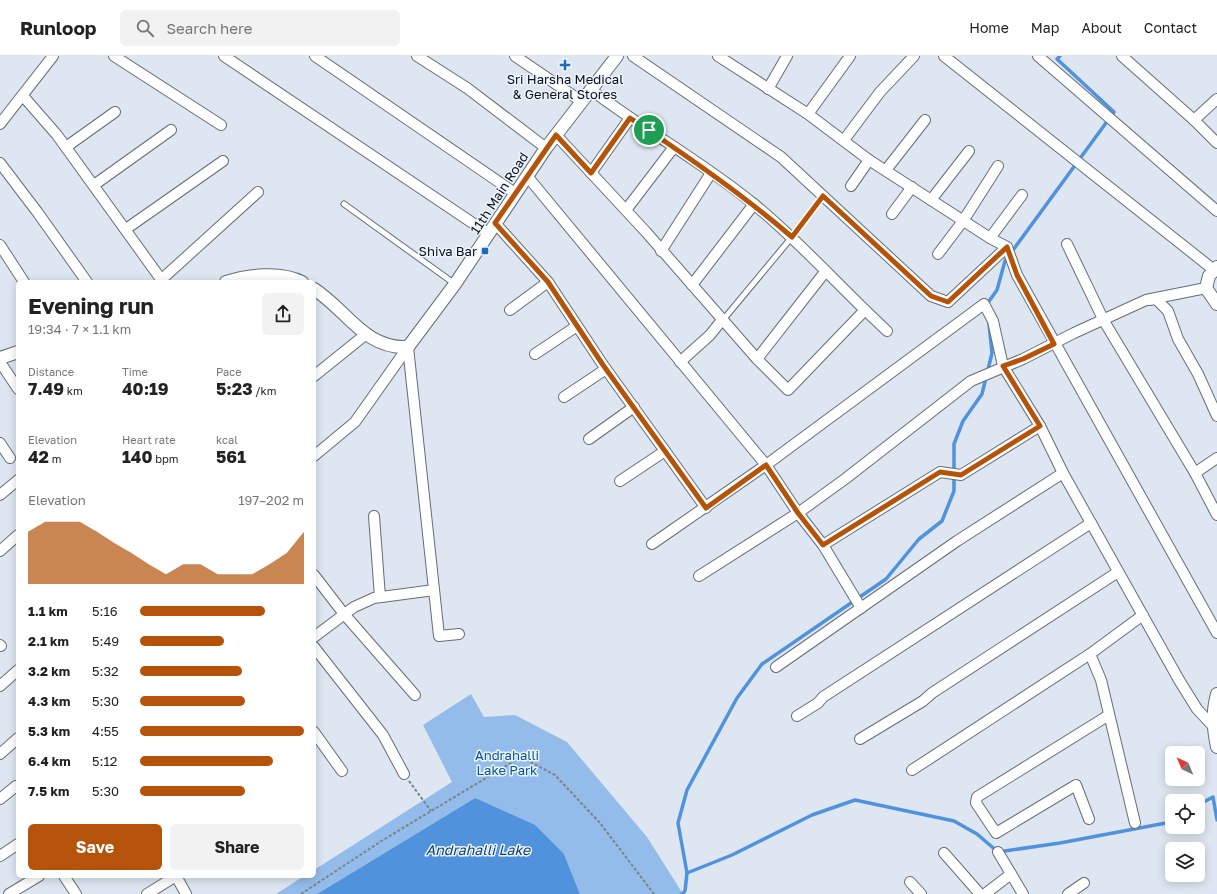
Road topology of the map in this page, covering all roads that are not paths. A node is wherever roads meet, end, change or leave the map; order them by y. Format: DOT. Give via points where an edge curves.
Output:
graph roads {
  1 [pos="53,56"];
  2 [pos="114,56"];
  3 [pos="224,56"];
  4 [pos="315,56"];
  5 [pos="417,56"];
  6 [pos="515,56"];
  7 [pos="633,56"];
  8 [pos="718,56"];
  9 [pos="788,56"];
  10 [pos="850,56"];
  11 [pos="914,56"];
  12 [pos="944,56"];
  13 [pos="1038,56"];
  14 [pos="1122,56"];
  15 [pos="612,58"];
  16 [pos="590,89"];
  17 [pos="768,89"];
  18 [pos="23,96"];
  19 [pos="1217,99"];
  20 [pos="581,101"];
  21 [pos="115,112"];
  22 [pos="808,114"];
  23 [pos="630,118"];
  24 [pos="925,120"];
  25 [pos="1194,120"];
  26 [pos="0,124"];
  27 [pos="221,125"];
  28 [pos="171,130"];
  29 [pos="556,135"];
  30 [pos="844,140"];
  31 [pos="1217,143"];
  32 [pos="66,147"];
  33 [pos="674,147"];
  34 [pos="546,148"];
  35 [pos="968,151"];
  36 [pos="870,160"];
  37 [pos="223,161"];
  38 [pos="0,163"];
  39 [pos="998,166"];
  40 [pos="886,170"];
  41 [pos="591,173"];
  42 [pos="711,173"];
  43 [pos="527,176"];
  44 [pos="94,185"];
  45 [pos="851,186"];
  46 [pos="912,187"];
  47 [pos="258,192"];
  48 [pos="515,193"];
  49 [pos="1022,195"];
  50 [pos="823,196"];
  51 [pos="931,200"];
  52 [pos="344,204"];
  53 [pos="754,204"];
  54 [pos="626,210"];
  55 [pos="1217,212"];
  56 [pos="892,214"];
  57 [pos="964,221"];
  58 [pos="495,223"];
  59 [pos="126,229"];
  60 [pos="489,234"];
  61 [pos="792,237"];
  62 [pos="990,238"];
  63 [pos="1067,244"];
  64 [pos="0,246"];
  65 [pos="1007,247"];
  66 [pos="661,251"];
  67 [pos="938,254"];
  68 [pos="1216,269"];
  69 [pos="825,272"];
  70 [pos="270,279"];
  71 [pos="23,280"];
  72 [pos="86,280"];
  73 [pos="161,280"];
  74 [pos="163,280"];
  75 [pos="233,280"];
  76 [pos="298,280"];
  77 [pos="548,282"];
  78 [pos="455,284"];
  79 [pos="692,285"];
  80 [pos="1206,288"];
  81 [pos="316,290"];
  82 [pos="1146,300"];
  83 [pos="1217,304"];
  84 [pos="510,310"];
  85 [pos="865,310"];
  86 [pos="722,320"];
  87 [pos="1104,321"];
  88 [pos="577,326"];
  89 [pos="887,331"];
  90 [pos="365,335"];
  91 [pos="1054,344"];
  92 [pos="408,347"];
  93 [pos="16,353"];
  94 [pos="535,354"];
  95 [pos="0,358"];
  96 [pos="757,359"];
  97 [pos="0,362"];
  98 [pos="680,362"];
  99 [pos="1003,366"];
  100 [pos="606,369"];
  101 [pos="316,374"];
  102 [pos="16,386"];
  103 [pos="564,396"];
  104 [pos="634,407"];
  105 [pos="1217,416"];
  106 [pos="1040,426"];
  107 [pos="589,439"];
  108 [pos="0,443"];
  109 [pos="665,451"];
  110 [pos="316,454"];
  111 [pos="10,458"];
  112 [pos="1217,458"];
  113 [pos="766,465"];
  114 [pos="1063,473"];
  115 [pos="1196,473"];
  116 [pos="620,481"];
  117 [pos="16,482"];
  118 [pos="0,495"];
  119 [pos="706,508"];
  120 [pos="798,513"];
  121 [pos="1217,515"];
  122 [pos="374,516"];
  123 [pos="1091,524"];
  124 [pos="16,537"];
  125 [pos="652,544"];
  126 [pos="823,545"];
  127 [pos="0,551"];
  128 [pos="1118,572"];
  129 [pos="699,576"];
  130 [pos="316,578"];
  131 [pos="434,590"];
  132 [pos="380,597"];
  133 [pos="860,606"];
  134 [pos="344,614"];
  135 [pos="1142,615"];
  136 [pos="1217,633"];
  137 [pos="459,634"];
  138 [pos="316,635"];
  139 [pos="316,650"];
  140 [pos="1090,654"];
  141 [pos="776,667"];
  142 [pos="16,672"];
  143 [pos="0,686"];
  144 [pos="1217,694"];
  145 [pos="415,695"];
  146 [pos="1109,715"];
  147 [pos="797,716"];
  148 [pos="1214,717"];
  149 [pos="316,735"];
  150 [pos="860,739"];
  151 [pos="16,740"];
  152 [pos="1217,747"];
  153 [pos="0,754"];
  154 [pos="912,770"];
  155 [pos="342,771"];
  156 [pos="404,774"];
  157 [pos="16,786"];
  158 [pos="0,799"];
  159 [pos="1089,820"];
  160 [pos="1135,823"];
  161 [pos="16,845"];
  162 [pos="944,852"];
  163 [pos="998,852"];
  164 [pos="0,856"];
  165 [pos="1011,874"];
  166 [pos="36,878"];
  167 [pos="65,878"];
  168 [pos="173,878"];
  169 [pos="177,878"];
  170 [pos="910,882"];
  171 [pos="1084,883"];
  172 [pos="10,894"];
  173 [pos="76,894"];
  174 [pos="147,894"];
  175 [pos="186,894"];
  176 [pos="921,894"];
  177 [pos="980,894"];
  178 [pos="985,894"];
  179 [pos="1023,894"];
  180 [pos="1068,894"];
  1 -- 18 [label="street"];
  2 -- 27 [label="street"];
  3 -- 60 [label="street"];
  4 -- 48 [label="street"];
  5 -- 34 [label="street" via="467,88"];
  6 -- 20 [label="street"];
  7 -- 50 [label="street" via="781,157"];
  8 -- 17 [label="street"];
  9 -- 17 [label="street"];
  10 -- 22 [label="street"];
  11 -- 30 [label="street" via="880,92"];
  12 -- 68 [label="street"];
  13 -- 55 [label="street"];
  14 -- 25 [label="street"];
  15 -- 16 [label="street, 11th Main Road"];
  16 -- 20 [label="street, 11th Main Road"];
  16 -- 23 [label="street"];
  17 -- 22 [label="street"];
  18 -- 26 [label="street"];
  18 -- 32 [label="street"];
  19 -- 25 [label="street"];
  20 -- 29 [label="street, 11th Main Road"];
  21 -- 32 [label="street"];
  22 -- 30 [label="street"];
  23 -- 33 [label="street"];
  23 -- 41 [label="street"];
  24 -- 40 [label="street"];
  25 -- 31 [label="street"];
  28 -- 44 [label="street"];
  29 -- 34 [label="street, 11th Main Road"];
  29 -- 41 [label="street"];
  30 -- 36 [label="street"];
  32 -- 44 [label="street"];
  33 -- 42 [label="street"];
  33 -- 54 [label="street"];
  34 -- 43 [label="street, 11th Main Road"];
  35 -- 51 [label="street"];
  36 -- 40 [label="street"];
  36 -- 45 [label="street"];
  37 -- 59 [label="street"];
  38 -- 72 [label="street"];
  39 -- 57 [label="street"];
  40 -- 46 [label="street"];
  41 -- 54 [label="street"];
  42 -- 53 [label="street"];
  42 -- 66 [label="street"];
  43 -- 48 [label="street, 11th Main Road"];
  43 -- 98 [label="street"];
  44 -- 59 [label="street"];
  46 -- 51 [label="street"];
  46 -- 56 [label="street"];
  47 -- 74 [label="street"];
  48 -- 58 [label="street, 11th Main Road"];
  49 -- 62 [label="street"];
  50 -- 61 [label="lane"];
  50 -- 65 [label="street" via="931,296 948,302"];
  51 -- 57 [label="street"];
  52 -- 78 [label="lane"];
  53 -- 61 [label="street"];
  53 -- 79 [label="street"];
  54 -- 66 [label="street"];
  57 -- 62 [label="street"];
  57 -- 67 [label="street"];
  58 -- 60 [label="street, 11th Main Road"];
  58 -- 77 [label="street"];
  59 -- 73 [label="street"];
  60 -- 78 [label="street, 11th Main Road"];
  61 -- 69 [label="street"];
  61 -- 86 [label="lane"];
  62 -- 65 [label="street"];
  63 -- 87 [label="street"];
  64 -- 71 [label="street"];
  65 -- 91 [label="street" via="1017,275"];
  66 -- 79 [label="street"];
  68 -- 80 [label="street" via="1209,276"];
  69 -- 85 [label="street"];
  69 -- 96 [label="street"];
  70 -- 75 [label="street"];
  70 -- 76 [label="street"];
  77 -- 84 [label="street"];
  77 -- 88 [label="street"];
  78 -- 92 [label="street, 11th Main Road"];
  79 -- 86 [label="street"];
  80 -- 82 [label="street"];
  80 -- 83 [label="street"];
  81 -- 90 [label="street"];
  82 -- 87 [label="street"];
  82 -- 105 [label="street" via="1156,299 1168,311 1178,339 1198,374"];
  85 -- 89 [label="street"];
  85 -- 96 [label="street" via="788,390"];
  86 -- 96 [label="street"];
  86 -- 98 [label="street" via="710,335"];
  87 -- 91 [label="street"];
  87 -- 115 [label="street"];
  88 -- 94 [label="street"];
  88 -- 100 [label="street"];
  90 -- 92 [label="street" via="382,344 397,348"];
  90 -- 101 [label="street"];
  91 -- 99 [label="street"];
  91 -- 136 [label="street"];
  92 -- 110 [label="street" via="355,422"];
  92 -- 131 [label="street"];
  93 -- 95 [label="street"];
  97 -- 102 [label="street"];
  98 -- 113 [label="street"];
  99 -- 106 [label="street"];
  99 -- 113 [label="street" via="993,320 984,304"];
  99 -- 120 [label="street" via="971,381"];
  100 -- 103 [label="street"];
  100 -- 104 [label="street"];
  104 -- 107 [label="street"];
  104 -- 109 [label="street"];
  106 -- 114 [label="street"];
  106 -- 126 [label="street" via="961,475 940,472"];
  108 -- 111 [label="street"];
  109 -- 116 [label="street"];
  109 -- 119 [label="street"];
  112 -- 115 [label="street"];
  113 -- 119 [label="street"];
  113 -- 120 [label="street"];
  114 -- 123 [label="street"];
  114 -- 133 [label="street"];
  115 -- 121 [label="street"];
  117 -- 118 [label="street"];
  119 -- 125 [label="street"];
  120 -- 126 [label="street"];
  120 -- 129 [label="street"];
  122 -- 132 [label="street"];
  123 -- 128 [label="street"];
  123 -- 147 [label="street"];
  124 -- 127 [label="street"];
  126 -- 133 [label="street"];
  128 -- 135 [label="street"];
  128 -- 150 [label="street" via="932,692 923,701"];
  130 -- 134 [label="street"];
  131 -- 132 [label="street"];
  131 -- 137 [label="street" via="439,636"];
  132 -- 134 [label="street" via="354,607"];
  133 -- 141 [label="street"];
  134 -- 138 [label="street"];
  134 -- 145 [label="street"];
  135 -- 140 [label="street"];
  135 -- 148 [label="street" via="1197,709"];
  139 -- 156 [label="street" via="383,736"];
  140 -- 146 [label="street" via="1101,680"];
  140 -- 154 [label="street"];
  142 -- 143 [label="street"];
  144 -- 148 [label="street"];
  146 -- 159 [label="street" via="977,797 976,803 996,833 1076,785"];
  146 -- 160 [label="street"];
  148 -- 152 [label="street"];
  149 -- 155 [label="street"];
  151 -- 153 [label="street"];
  157 -- 158 [label="street"];
  161 -- 164 [label="street"];
  162 -- 177 [label="street"];
  163 -- 165 [label="street"];
  165 -- 178 [label="street"];
  165 -- 179 [label="street"];
  166 -- 172 [label="street"];
  167 -- 173 [label="street"];
  168 -- 174 [label="street"];
  169 -- 175 [label="street"];
  170 -- 176 [label="street"];
  171 -- 180 [label="street"];
}
